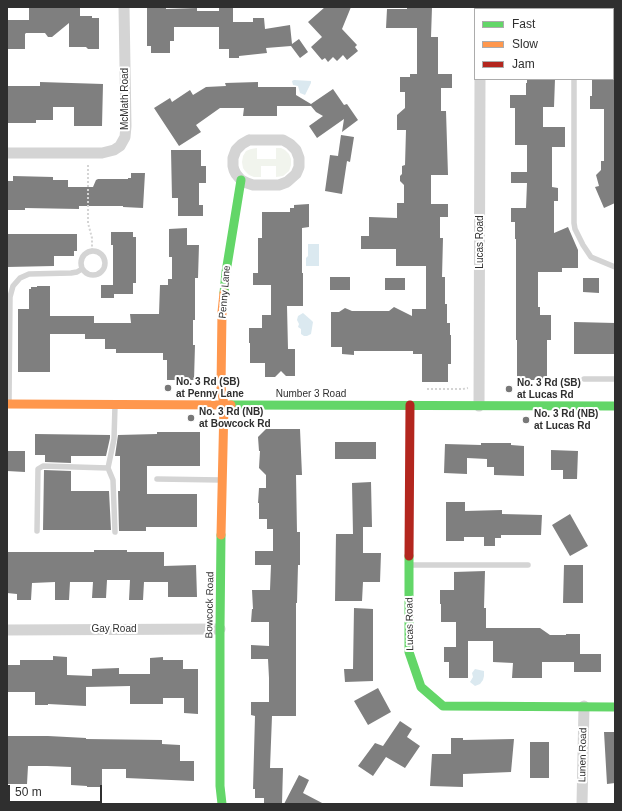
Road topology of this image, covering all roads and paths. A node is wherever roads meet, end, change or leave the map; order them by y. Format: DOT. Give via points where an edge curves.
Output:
graph roads {
  1 [pos="124,7"];
  2 [pos="480,80"];
  3 [pos="574,80"];
  4 [pos="7,152"];
  5 [pos="88,154"];
  6 [pos="241,180"];
  7 [pos="92,251"];
  8 [pos="615,267"];
  9 [pos="82,269"];
  10 [pos="584,379"];
  11 [pos="615,379"];
  12 [pos="469,388"];
  13 [pos="427,389"];
  14 [pos="8,404"];
  15 [pos="114,404"];
  16 [pos="224,405"];
  17 [pos="410,405"];
  18 [pos="479,406"];
  19 [pos="615,406"];
  20 [pos="108,468"];
  21 [pos="157,479"];
  22 [pos="222,480"];
  23 [pos="36,531"];
  24 [pos="115,532"];
  25 [pos="528,564"];
  26 [pos="410,566"];
  27 [pos="220,628"];
  28 [pos="7,630"];
  29 [pos="584,706"];
  30 [pos="615,707"];
  31 [pos="222,804"];
  32 [pos="582,804"];
  1 -- 5 [label="street, McMath Road" via="125,137 114,150"];
  2 -- 18 [label="street, Lucas Road"];
  3 -- 8 [label="lane" via="575,229 591,257"];
  4 -- 5 [label="street, McMath Road"];
  5 -- 7 [label="path" via="88,223"];
  6 -- 6 [label="street" via="253,185 279,185 287,182 298,171 298,154 294,147 283,140 245,142 236,150 233,158 234,170"];
  6 -- 16 [label="street, Penny Lane" via="223,298 221,387"];
  7 -- 9 [label="lane" via="82,257"];
  7 -- 9 [label="lane" via="103,257 102,270 92,275"];
  9 -- 14 [label="lane" via="71,273 27,274 13,286 10,297"];
  10 -- 11 [label="lane"];
  12 -- 13 [label="path"];
  14 -- 15 [label="street, Number 3 Road"];
  15 -- 16 [label="street, Number 3 Road"];
  15 -- 20 [label="lane" via="114,439"];
  16 -- 17 [label="street, Number 3 Road"];
  16 -- 22 [label="street, Bowcock Road"];
  17 -- 18 [label="street, Number 3 Road"];
  17 -- 26 [label="street, Lucas Road"];
  18 -- 19 [label="street, Number 3 Road"];
  20 -- 23 [label="lane" via="43,466 38,469"];
  20 -- 24 [label="lane" via="113,480"];
  21 -- 22 [label="lane"];
  22 -- 27 [label="street, Bowcock Road"];
  25 -- 26 [label="lane"];
  26 -- 29 [label="street, Lucas Road" via="409,652 421,687 443,706"];
  27 -- 28 [label="street, Gay Road"];
  27 -- 31 [label="street, Bowcock Road"];
  29 -- 30 [label="street, Lucas Road"];
  29 -- 32 [label="street, Lunen Road"];
}
